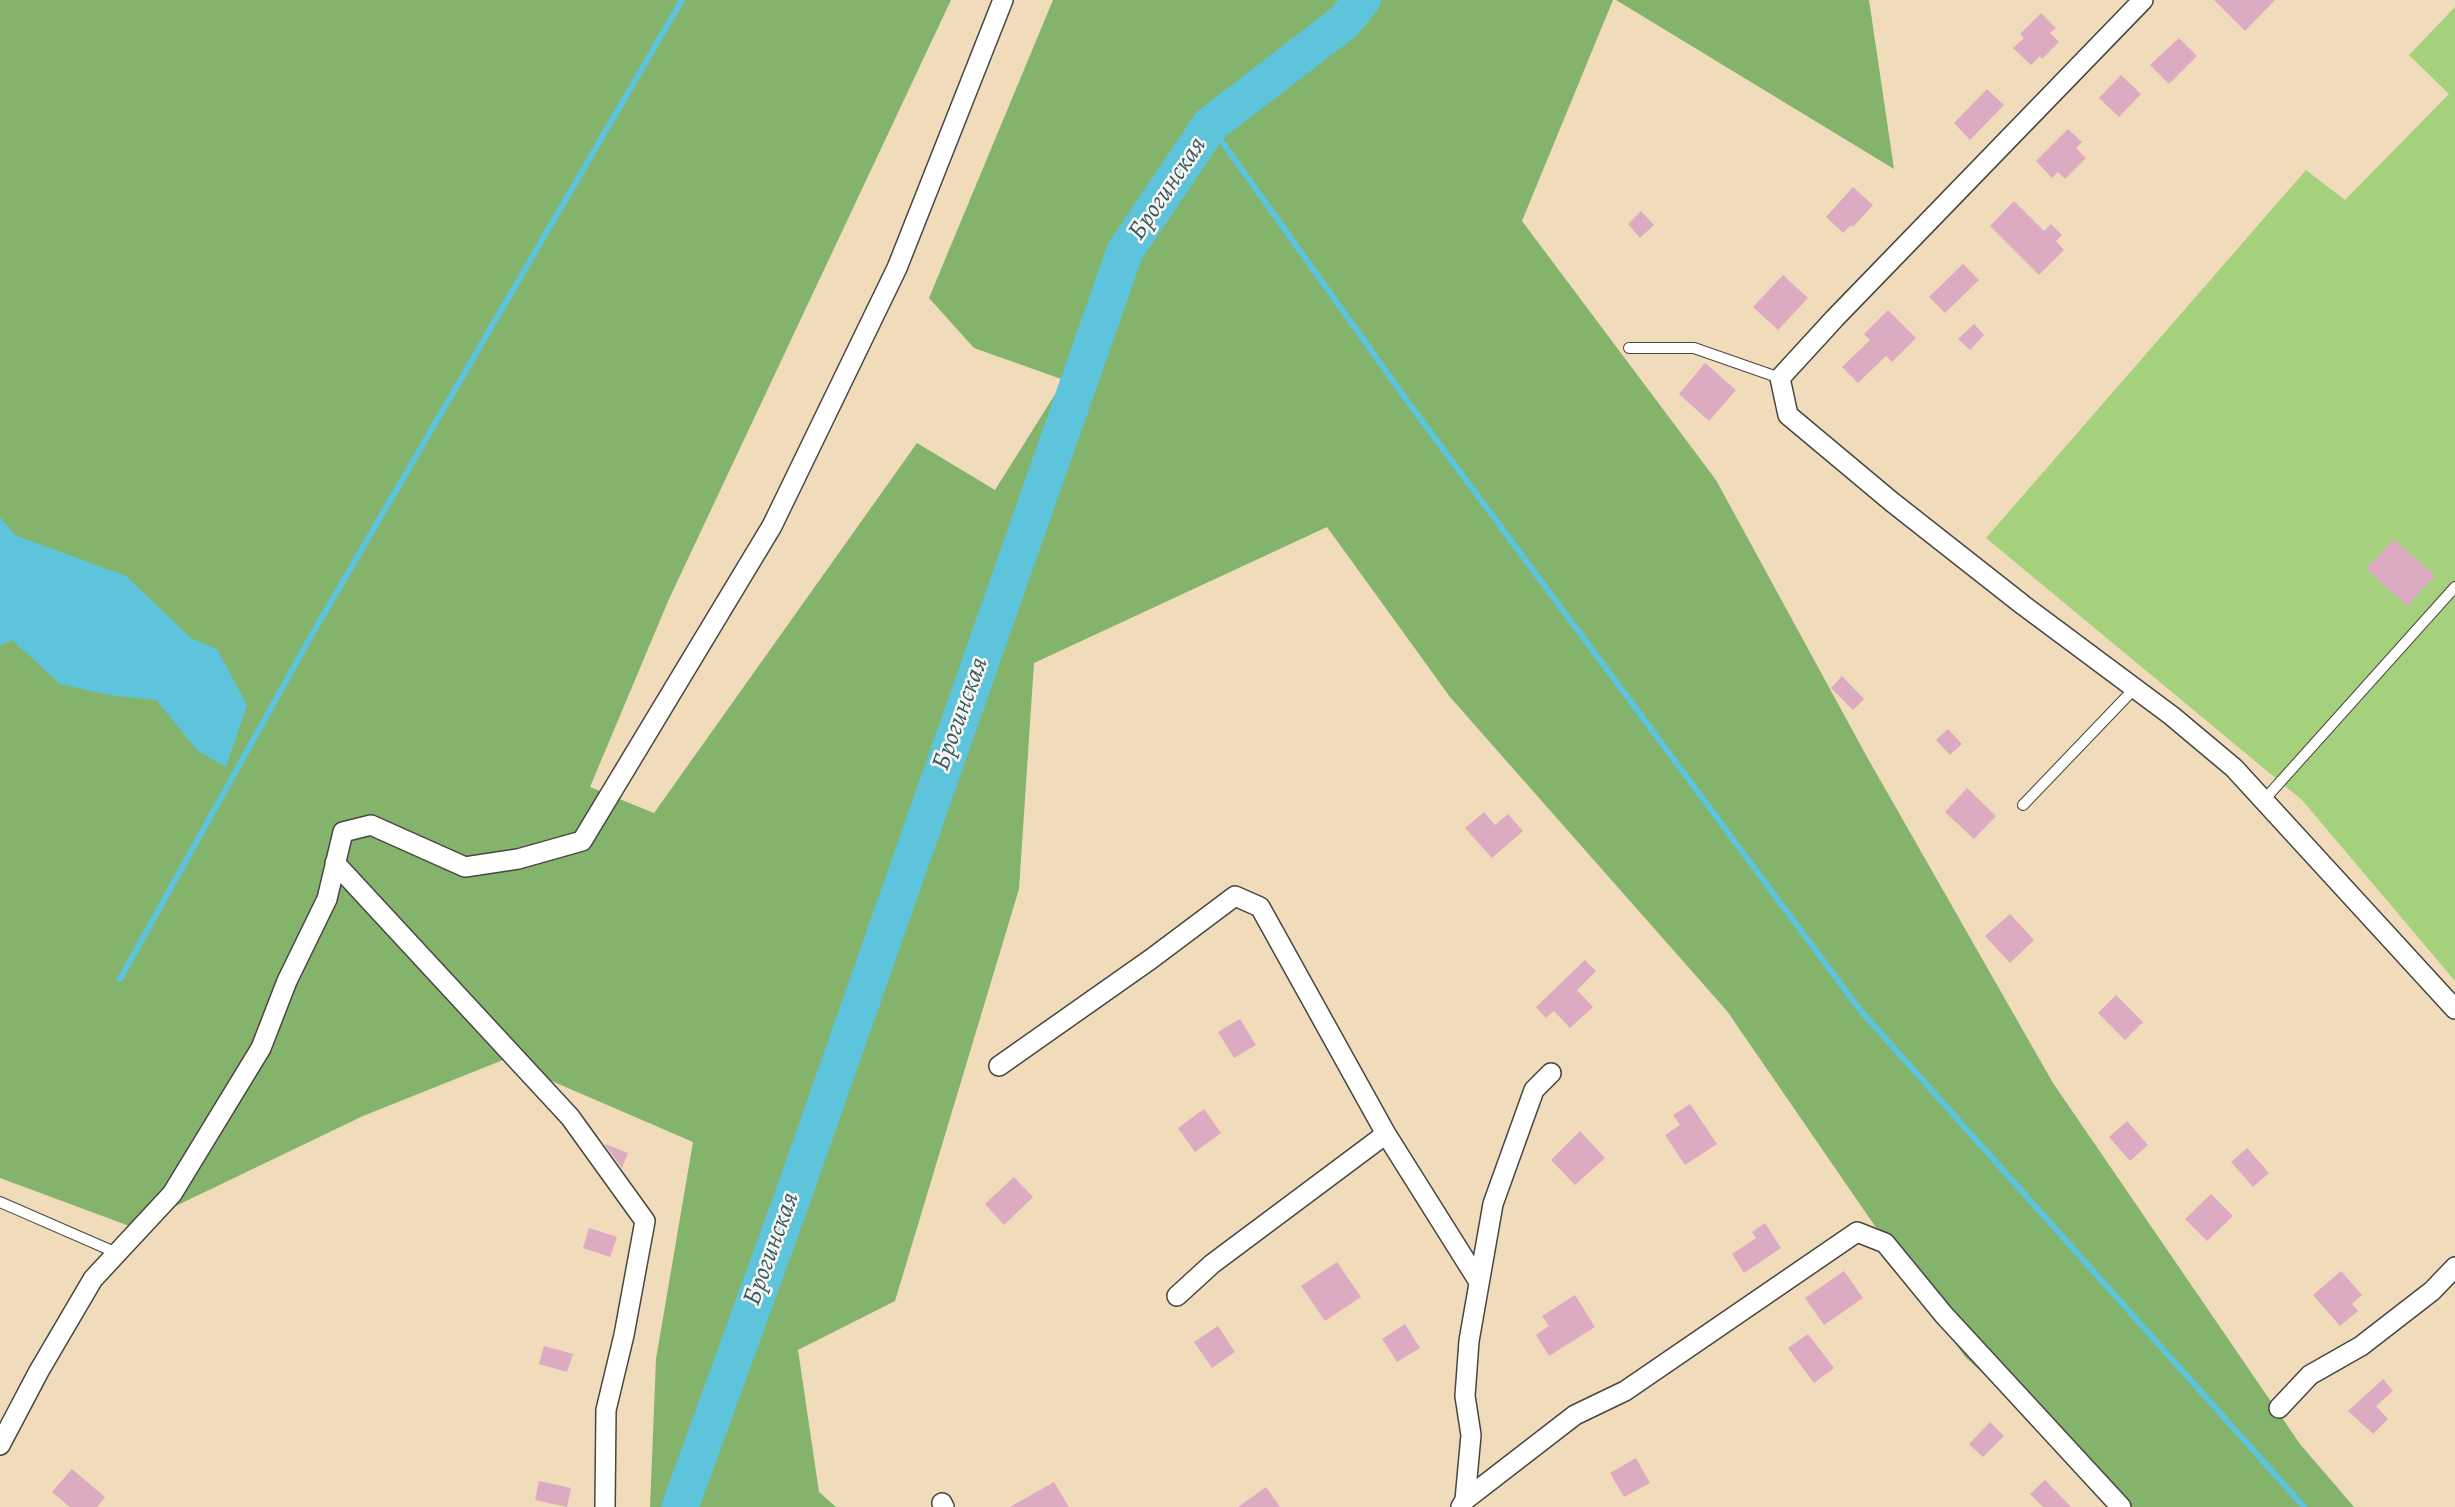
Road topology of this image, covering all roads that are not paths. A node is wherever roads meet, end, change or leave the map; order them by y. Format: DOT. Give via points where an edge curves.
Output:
graph roads {
  1 [pos="1003,0"];
  2 [pos="2143,0"];
  3 [pos="1629,348"];
  4 [pos="1780,378"];
  5 [pos="2455,587"];
  6 [pos="2135,688"];
  7 [pos="2263,800"];
  8 [pos="2023,805"];
  9 [pos="335,863"];
  10 [pos="2455,1009"];
  11 [pos="999,1066"];
  12 [pos="1551,1073"];
  13 [pos="1386,1134"];
  14 [pos="0,1202"];
  15 [pos="117,1253"];
  16 [pos="2455,1267"];
  17 [pos="1479,1282"];
  18 [pos="1177,1296"];
  19 [pos="2279,1408"];
  20 [pos="0,1445"];
  21 [pos="1463,1503"];
  22 [pos="605,1507"];
  23 [pos="2122,1507"];
  1 -- 9 [label="street" via="897,268 772,526 582,841 518,859 465,867 371,825 343,832"];
  2 -- 4 [label="street"];
  3 -- 4 [label="lane" via="1694,348"];
  4 -- 6 [label="street" via="1788,415 1902,511"];
  5 -- 7 [label="lane"];
  6 -- 7 [label="street" via="2234,768"];
  6 -- 8 [label="lane"];
  7 -- 10 [label="street"];
  9 -- 15 [label="street" via="327,899 261,1048 172,1194"];
  9 -- 22 [label="street" via="570,1117 645,1221 606,1410"];
  11 -- 13 [label="street" via="1235,896 1261,907"];
  12 -- 17 [label="street" via="1534,1090 1493,1204"];
  13 -- 17 [label="street"];
  13 -- 18 [label="street" via="1212,1264"];
  14 -- 15 [label="lane"];
  15 -- 20 [label="street" via="93,1279"];
  16 -- 19 [label="street" via="2432,1292 2361,1346 2310,1375"];
  17 -- 21 [label="street" via="1465,1396 1471,1435"];
  21 -- 23 [label="street" via="1575,1415 1625,1391 1857,1232 1885,1243 1944,1315"];
}
